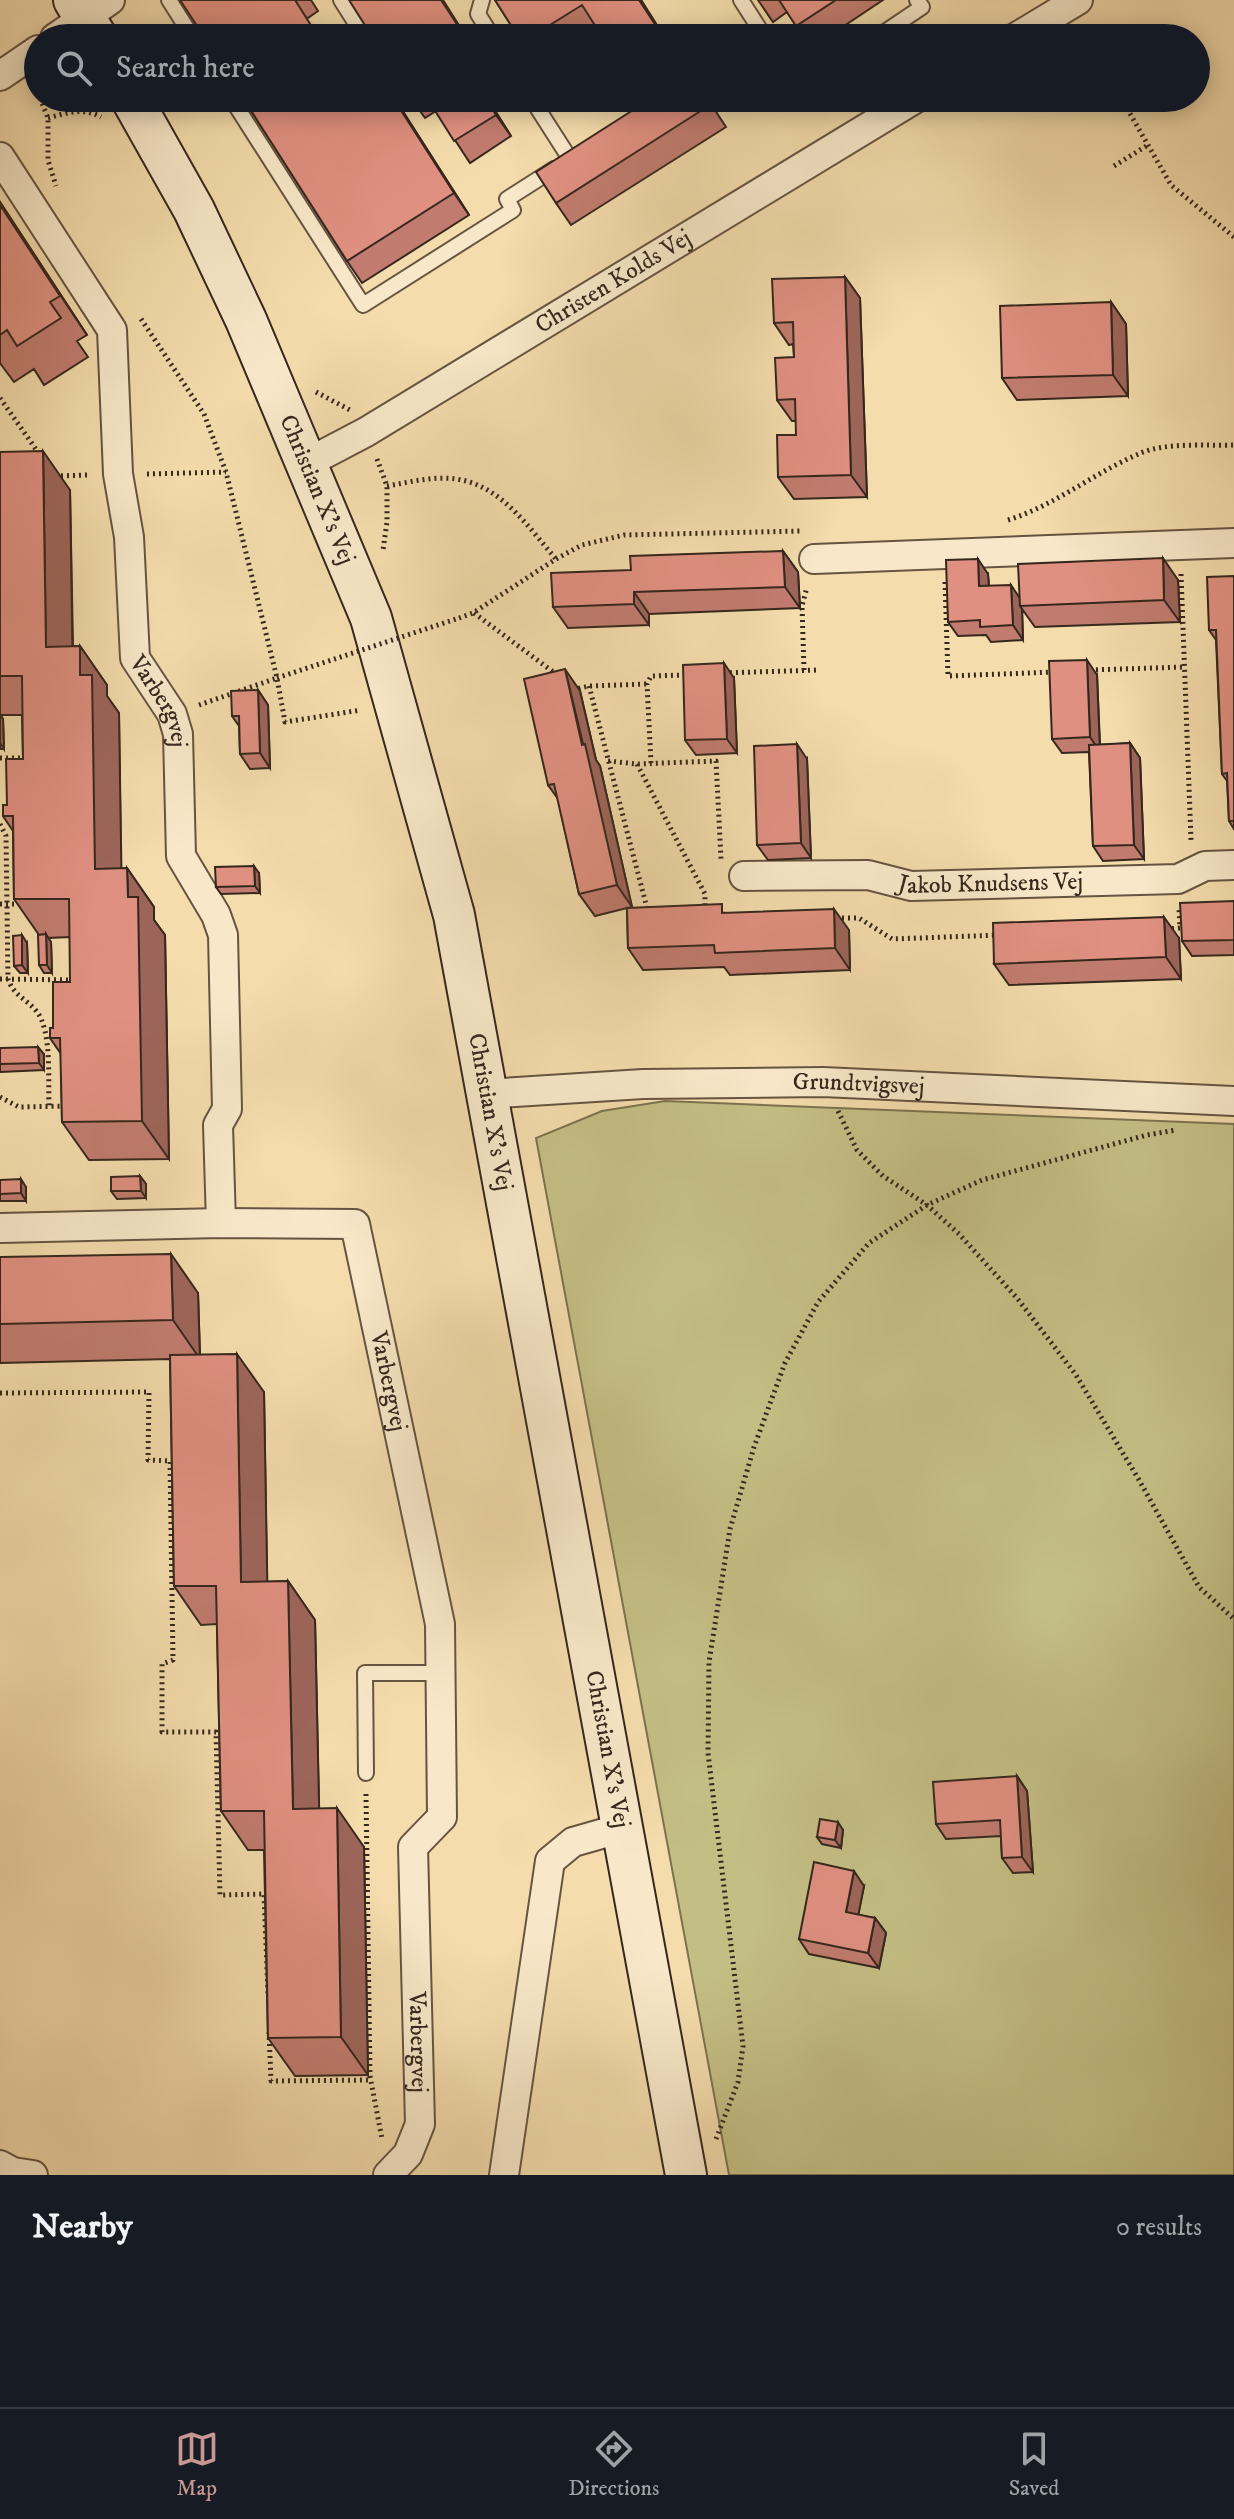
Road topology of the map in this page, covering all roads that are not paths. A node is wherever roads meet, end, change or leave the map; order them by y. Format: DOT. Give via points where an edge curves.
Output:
graph roads {
  1 [pos="169,0"];
  2 [pos="341,0"];
  3 [pos="482,0"];
  4 [pos="741,0"];
  5 [pos="917,0"];
  6 [pos="1078,0"];
  7 [pos="184,24"];
  8 [pos="356,24"];
  9 [pos="484,24"];
  10 [pos="756,24"];
  11 [pos="897,24"];
  12 [pos="1038,24"];
  13 [pos="24,60"];
  14 [pos="0,76"];
  15 [pos="121,112"];
  16 [pos="240,112"];
  17 [pos="542,112"];
  18 [pos="893,112"];
  19 [pos="0,157"];
  20 [pos="307,463"];
  21 [pos="1234,543"];
  22 [pos="814,559"];
  23 [pos="1234,865"];
  24 [pos="744,876"];
  25 [pos="485,1094"];
  26 [pos="1234,1101"];
  27 [pos="221,1223"];
  28 [pos="0,1228"];
  29 [pos="442,1673"];
  30 [pos="366,1773"];
  31 [pos="622,1828"];
  32 [pos="0,2165"];
  33 [pos="685,2170"];
  34 [pos="33,2175"];
  35 [pos="388,2175"];
  36 [pos="504,2175"];
  1 -- 7 [label="lane"];
  2 -- 8 [label="lane"];
  3 -- 9 [label="lane" via="478,14"];
  4 -- 10 [label="lane"];
  5 -- 11 [label="lane" via="922,7"];
  6 -- 12 [label="street"];
  13 -- 14 [label="street"];
  15 -- 20 [label="street, Christian X's Vej" via="194,210"];
  16 -- 17 [label="lane" via="363,305 513,210 507,199 576,155"];
  18 -- 20 [label="street, Christen Kolds Vej"];
  19 -- 27 [label="street, Varbergvej" via="112,330 118,474 129,537 135,658 172,714 178,734 181,856 223,935 227,1109 218,1125"];
  20 -- 25 [label="street, Christian X's Vej" via="371,618 454,915"];
  21 -- 22 [label="street"];
  23 -- 24 [label="street, Jakob Knudsens Vej" via="1205,866 1178,879 911,886 868,875"];
  25 -- 26 [label="street, Grundtvigsvej" via="643,1084 823,1082"];
  25 -- 31 [label="street, Christian X's Vej"];
  27 -- 28 [label="street, Varbergvej"];
  27 -- 29 [label="street, Varbergvej" via="355,1224 440,1624"];
  29 -- 30 [label="lane" via="365,1673"];
  29 -- 35 [label="street, Varbergvej" via="442,1817 413,1847 420,2124 408,2154"];
  31 -- 33 [label="street, Christian X's Vej"];
  31 -- 36 [label="street" via="573,1842 550,1861"];
  32 -- 34 [label="street"];
}
